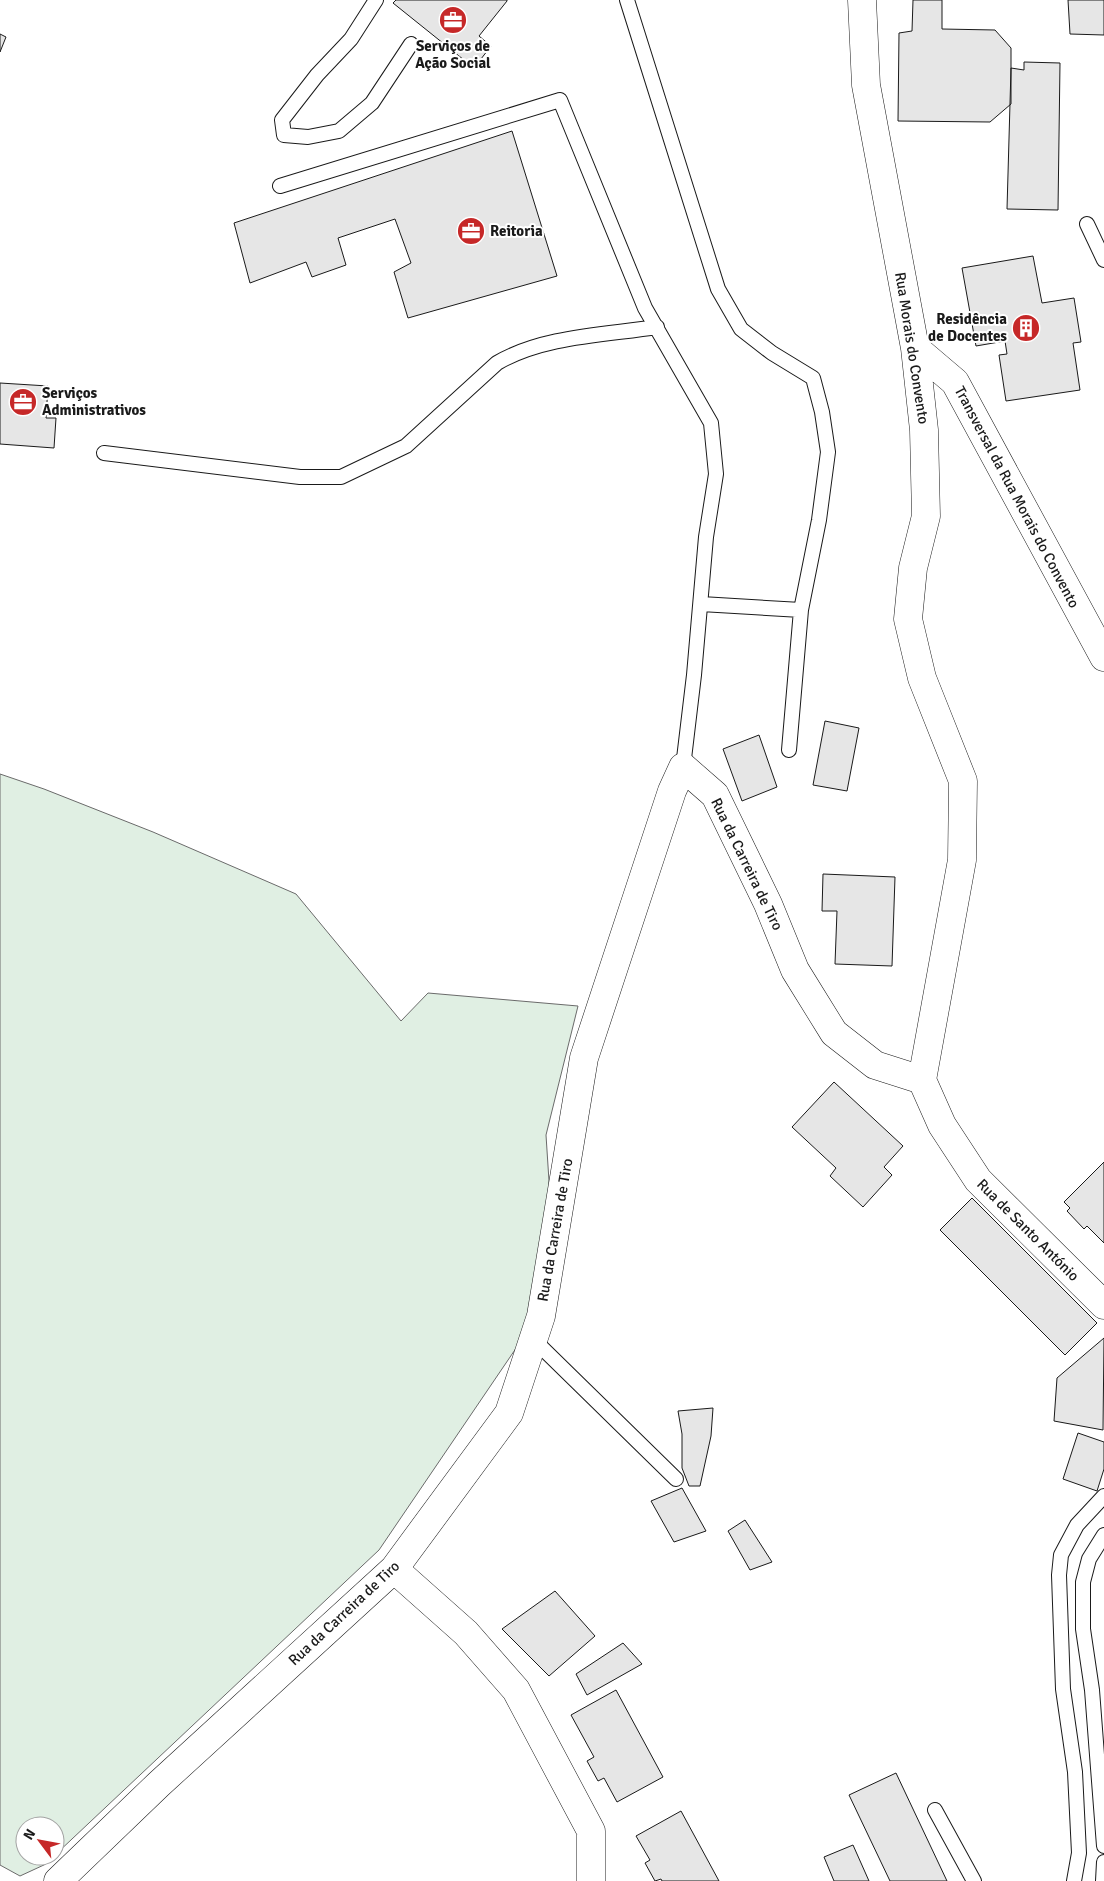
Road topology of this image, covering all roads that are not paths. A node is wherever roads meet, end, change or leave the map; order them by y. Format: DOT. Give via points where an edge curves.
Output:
graph roads {
  1 [pos="376,0"];
  2 [pos="627,0"];
  3 [pos="862,0"];
  4 [pos="411,44"];
  5 [pos="280,186"];
  6 [pos="1087,224"];
  7 [pos="1104,260"];
  8 [pos="657,328"];
  9 [pos="915,348"];
  10 [pos="104,453"];
  11 [pos="701,604"];
  12 [pos="801,610"];
  13 [pos="1104,657"];
  14 [pos="789,750"];
  15 [pos="683,767"];
  16 [pos="922,1080"];
  17 [pos="1104,1305"];
  18 [pos="533,1339"];
  19 [pos="676,1479"];
  20 [pos="1104,1496"];
  21 [pos="1104,1535"];
  22 [pos="394,1569"];
  23 [pos="935,1810"];
  24 [pos="1104,1846"];
  25 [pos="1104,1862"];
  26 [pos="58,1881"];
  27 [pos="591,1881"];
  28 [pos="974,1881"];
  29 [pos="1074,1881"];
  30 [pos="1104,1881"];
  1 -- 4 [label="lane" via="351,39 317,75 282,120 284,135 308,137 339,131 372,103"];
  2 -- 12 [label="lane" via="718,289 741,329 813,378 828,452"];
  3 -- 9 [label="street, Rua Morais do Convento" via="866,85"];
  5 -- 8 [label="lane" via="560,100 645,308"];
  6 -- 7 [label="lane"];
  8 -- 10 [label="lane" via="556,342 512,354 497,363 406,446 341,477 300,477"];
  8 -- 11 [label="lane" via="712,423 716,474 706,537"];
  9 -- 13 [label="street, Transversal da Rua Morais do Convento" via="955,382"];
  9 -- 16 [label="street, Rua Morais do Convento" via="924,430 926,516 913,568 908,619 922,678 963,781 962,860"];
  11 -- 12 [label="lane"];
  11 -- 15 [label="lane"];
  12 -- 14 [label="lane"];
  15 -- 16 [label="street, Rua da Carreira de Tiro" via="715,795 768,904 795,970 834,1033 875,1065"];
  15 -- 18 [label="street, Rua da Carreira de Tiro" via="672,791 584,1058 541,1316"];
  16 -- 17 [label="street, Rua de Santo António" via="942,1125 978,1180"];
  18 -- 19 [label="lane"];
  18 -- 22 [label="street, Rua da Carreira de Tiro" via="510,1414"];
  20 -- 29 [label="lane" via="1077,1525 1061,1555 1059,1575 1063,1689 1076,1772 1079,1853"];
  21 -- 24 [label="lane" via="1089,1559 1083,1582 1083,1629 1092,1690"];
  22 -- 26 [label="street, Rua da Carreira de Tiro"];
  22 -- 27 [label="street" via="466,1633 516,1690 591,1831"];
  23 -- 28 [label="lane"];
  25 -- 30 [label="lane"];
}
